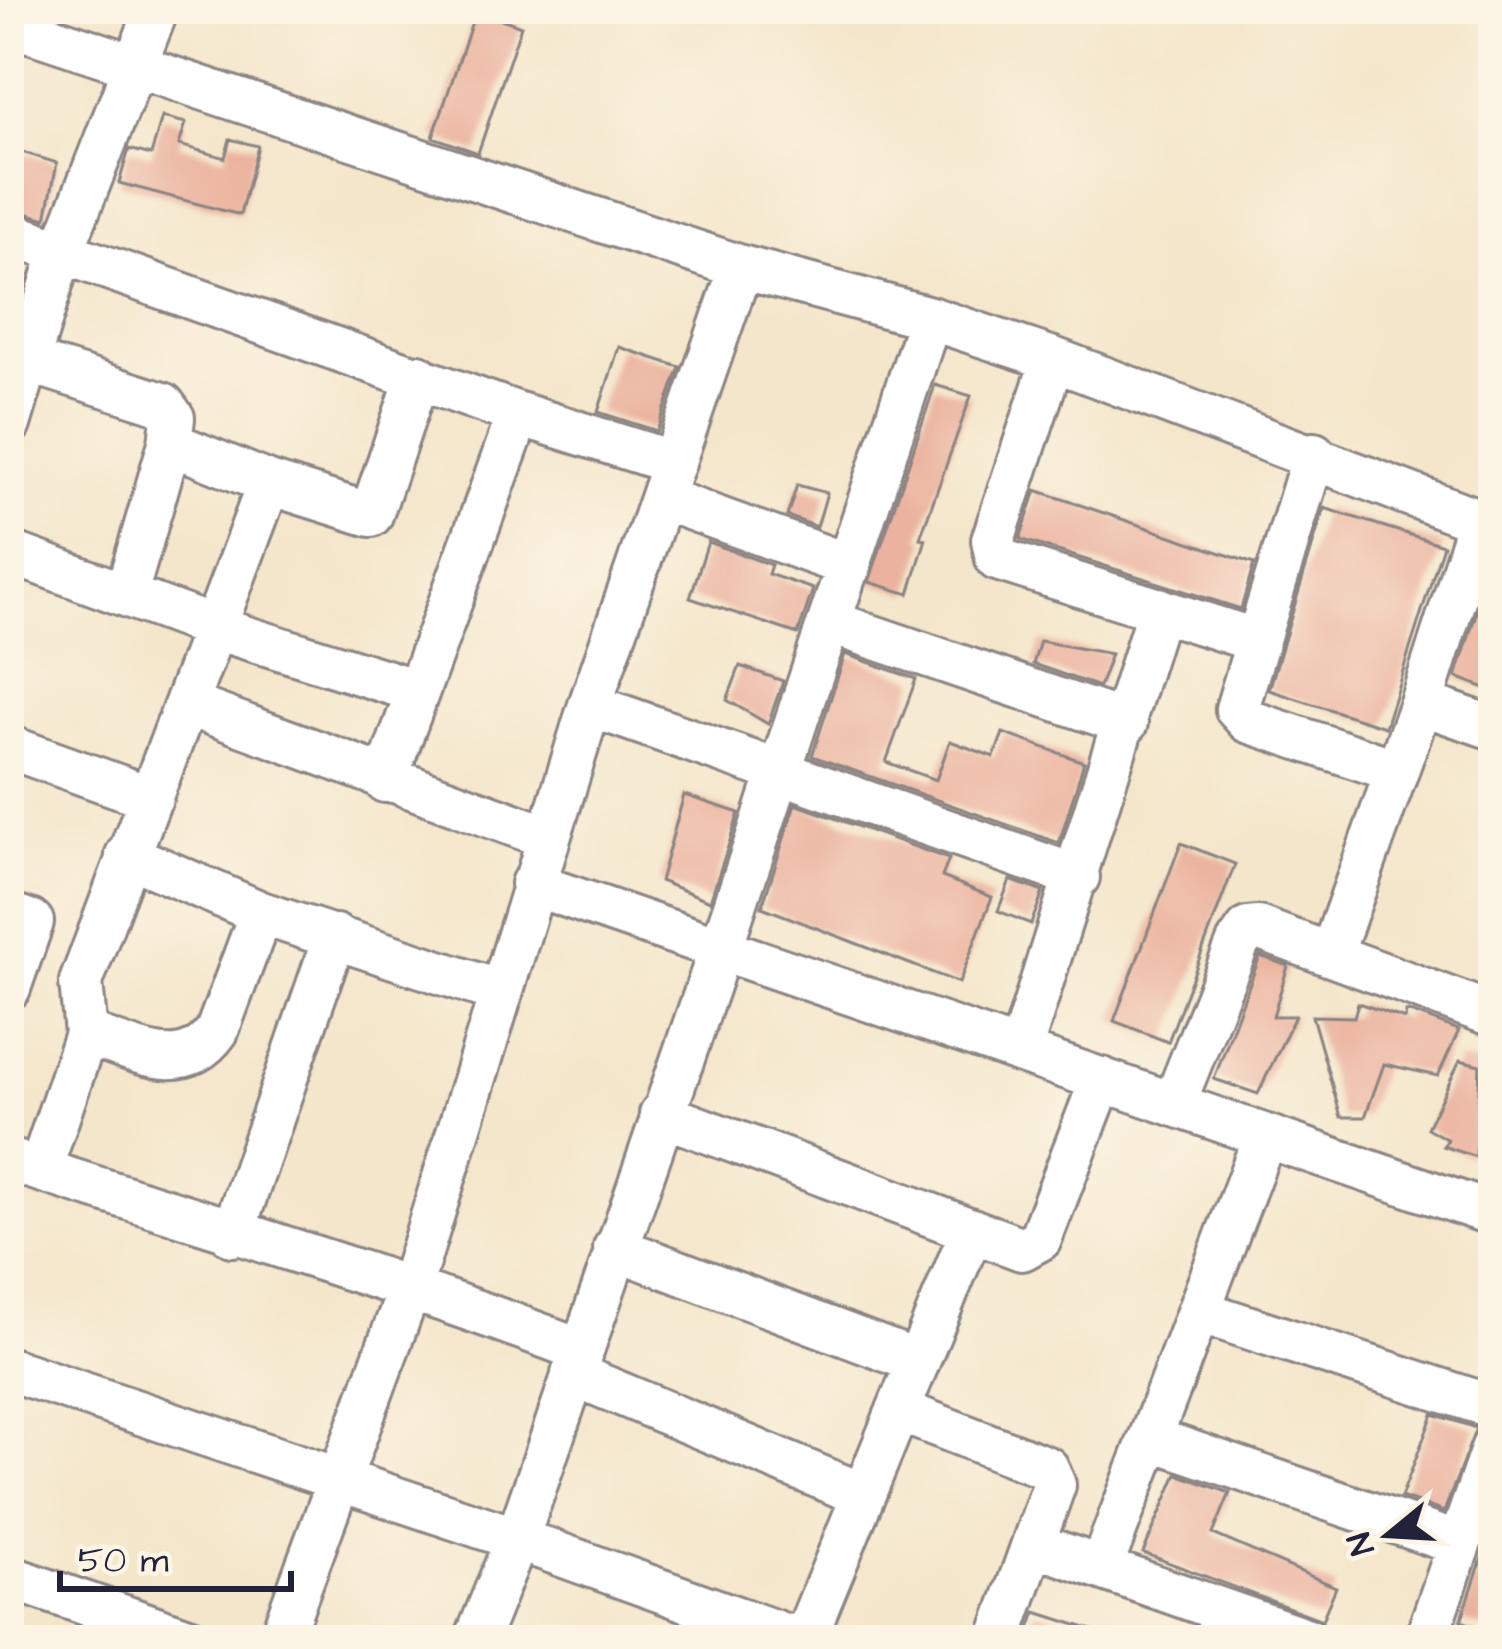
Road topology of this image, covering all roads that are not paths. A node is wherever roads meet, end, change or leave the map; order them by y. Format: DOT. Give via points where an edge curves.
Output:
graph roads {
  1 [pos="158,9"];
  2 [pos="9,24"];
  3 [pos="138,67"];
  4 [pos="9,233"];
  5 [pos="62,253"];
  6 [pos="741,267"];
  7 [pos="930,318"];
  8 [pos="1053,359"];
  9 [pos="28,362"];
  10 [pos="418,376"];
  11 [pos="519,414"];
  12 [pos="9,424"];
  13 [pos="170,443"];
  14 [pos="1314,454"];
  15 [pos="669,481"];
  16 [pos="269,482"];
  17 [pos="1486,523"];
  18 [pos="9,552"];
  19 [pos="850,566"];
  20 [pos="126,594"];
  21 [pos="1160,609"];
  22 [pos="832,622"];
  23 [pos="214,628"];
  24 [pos="1255,640"];
  25 [pos="417,691"];
  26 [pos="1421,703"];
  27 [pos="189,705"];
  28 [pos="590,705"];
  29 [pos="1126,724"];
  30 [pos="1493,728"];
  31 [pos="9,747"];
  32 [pos="776,772"];
  33 [pos="1397,772"];
  34 [pos="386,781"];
  35 [pos="151,798"];
  36 [pos="547,837"];
  37 [pos="127,855"];
  38 [pos="1078,877"];
  39 [pos="532,884"];
  40 [pos="261,913"];
  41 [pos="21,918"];
  42 [pos="335,936"];
  43 [pos="94,946"];
  44 [pos="722,948"];
  45 [pos="1331,955"];
  46 [pos="9,988"];
  47 [pos="500,992"];
  48 [pos="1493,1016"];
  49 [pos="86,1034"];
  50 [pos="1021,1048"];
  51 [pos="1102,1079"];
  52 [pos="1174,1104"];
  53 [pos="661,1114"];
  54 [pos="1265,1136"];
  55 [pos="25,1165"];
  56 [pos="1493,1214"];
  57 [pos="972,1230"];
  58 [pos="232,1235"];
  59 [pos="615,1249"];
  60 [pos="411,1285"];
  61 [pos="1201,1312"];
  62 [pos="577,1362"];
  63 [pos="918,1362"];
  64 [pos="9,1370"];
  65 [pos="1493,1407"];
  66 [pos="898,1411"];
  67 [pos="1153,1439"];
  68 [pos="1493,1447"];
  69 [pos="341,1482"];
  70 [pos="863,1495"];
  71 [pos="517,1539"];
  72 [pos="1033,1544"];
  73 [pos="1459,1544"];
  74 [pos="1102,1565"];
  75 [pos="9,1577"];
  76 [pos="81,1622"];
  77 [pos="191,1640"];
  78 [pos="280,1640"];
  79 [pos="476,1640"];
  80 [pos="801,1640"];
  81 [pos="999,1640"];
  82 [pos="1308,1640"];
  83 [pos="1426,1640"];
  1 -- 3 [label="street"];
  2 -- 3 [label="street"];
  3 -- 5 [label="street"];
  3 -- 6 [label="street"];
  4 -- 5 [label="street"];
  5 -- 9 [label="street"];
  5 -- 10 [label="street"];
  6 -- 7 [label="street"];
  6 -- 15 [label="street"];
  7 -- 8 [label="street"];
  7 -- 19 [label="street"];
  8 -- 14 [label="street"];
  8 -- 21 [label="street" via="992,553 1006,565"];
  9 -- 12 [label="street"];
  9 -- 13 [label="street" via="163,404 173,418"];
  10 -- 11 [label="street"];
  10 -- 16 [label="street" via="371,515"];
  11 -- 15 [label="street"];
  11 -- 25 [label="street"];
  13 -- 16 [label="street"];
  13 -- 20 [label="street"];
  14 -- 17 [label="street"];
  14 -- 24 [label="street"];
  15 -- 19 [label="street"];
  15 -- 28 [label="street"];
  16 -- 23 [label="street"];
  17 -- 26 [label="street"];
  18 -- 20 [label="street"];
  19 -- 22 [label="street"];
  20 -- 23 [label="street"];
  21 -- 24 [label="street"];
  21 -- 29 [label="street"];
  22 -- 29 [label="street"];
  22 -- 32 [label="street"];
  23 -- 25 [label="street"];
  23 -- 27 [label="street"];
  24 -- 33 [label="street" via="1235,703 1239,715"];
  25 -- 34 [label="street"];
  26 -- 30 [label="street"];
  26 -- 33 [label="street"];
  27 -- 34 [label="street"];
  27 -- 35 [label="street"];
  28 -- 32 [label="street"];
  28 -- 36 [label="street"];
  29 -- 38 [label="street"];
  31 -- 35 [label="street"];
  32 -- 38 [label="street"];
  32 -- 44 [label="street"];
  33 -- 45 [label="street"];
  34 -- 36 [label="street"];
  35 -- 37 [label="street"];
  36 -- 39 [label="street"];
  37 -- 40 [label="street"];
  37 -- 43 [label="street"];
  38 -- 50 [label="street"];
  39 -- 44 [label="street"];
  39 -- 47 [label="street"];
  40 -- 42 [label="street"];
  40 -- 49 [label="street" via="205,1048 172,1059"];
  41 -- 43 [label="street"];
  41 -- 46 [label="street"];
  42 -- 47 [label="street"];
  42 -- 58 [label="street"];
  43 -- 49 [label="street" via="80,991"];
  44 -- 50 [label="street"];
  44 -- 53 [label="street"];
  45 -- 48 [label="street"];
  45 -- 52 [label="street" via="1258,928 1244,933"];
  47 -- 60 [label="street"];
  49 -- 55 [label="street"];
  50 -- 51 [label="street"];
  51 -- 52 [label="street"];
  51 -- 57 [label="street" via="1034,1247"];
  52 -- 54 [label="street"];
  53 -- 57 [label="street"];
  53 -- 59 [label="street"];
  54 -- 56 [label="street"];
  54 -- 61 [label="street"];
  55 -- 58 [label="street"];
  57 -- 63 [label="street"];
  58 -- 60 [label="street"];
  59 -- 62 [label="street"];
  59 -- 63 [label="street"];
  60 -- 62 [label="street"];
  60 -- 69 [label="street"];
  61 -- 65 [label="street"];
  61 -- 67 [label="street"];
  62 -- 70 [label="street"];
  62 -- 71 [label="street"];
  63 -- 66 [label="street"];
  64 -- 69 [label="street"];
  66 -- 70 [label="street"];
  66 -- 72 [label="street" via="1047,1468 1054,1485"];
  67 -- 73 [label="street"];
  67 -- 74 [label="street"];
  68 -- 73 [label="street"];
  69 -- 71 [label="street"];
  69 -- 78 [label="street"];
  70 -- 80 [label="street"];
  71 -- 79 [label="street"];
  71 -- 80 [label="street"];
  72 -- 74 [label="street"];
  72 -- 81 [label="street"];
  73 -- 83 [label="street"];
  74 -- 82 [label="street"];
  75 -- 76 [label="street"];
  76 -- 77 [label="street"];
}
